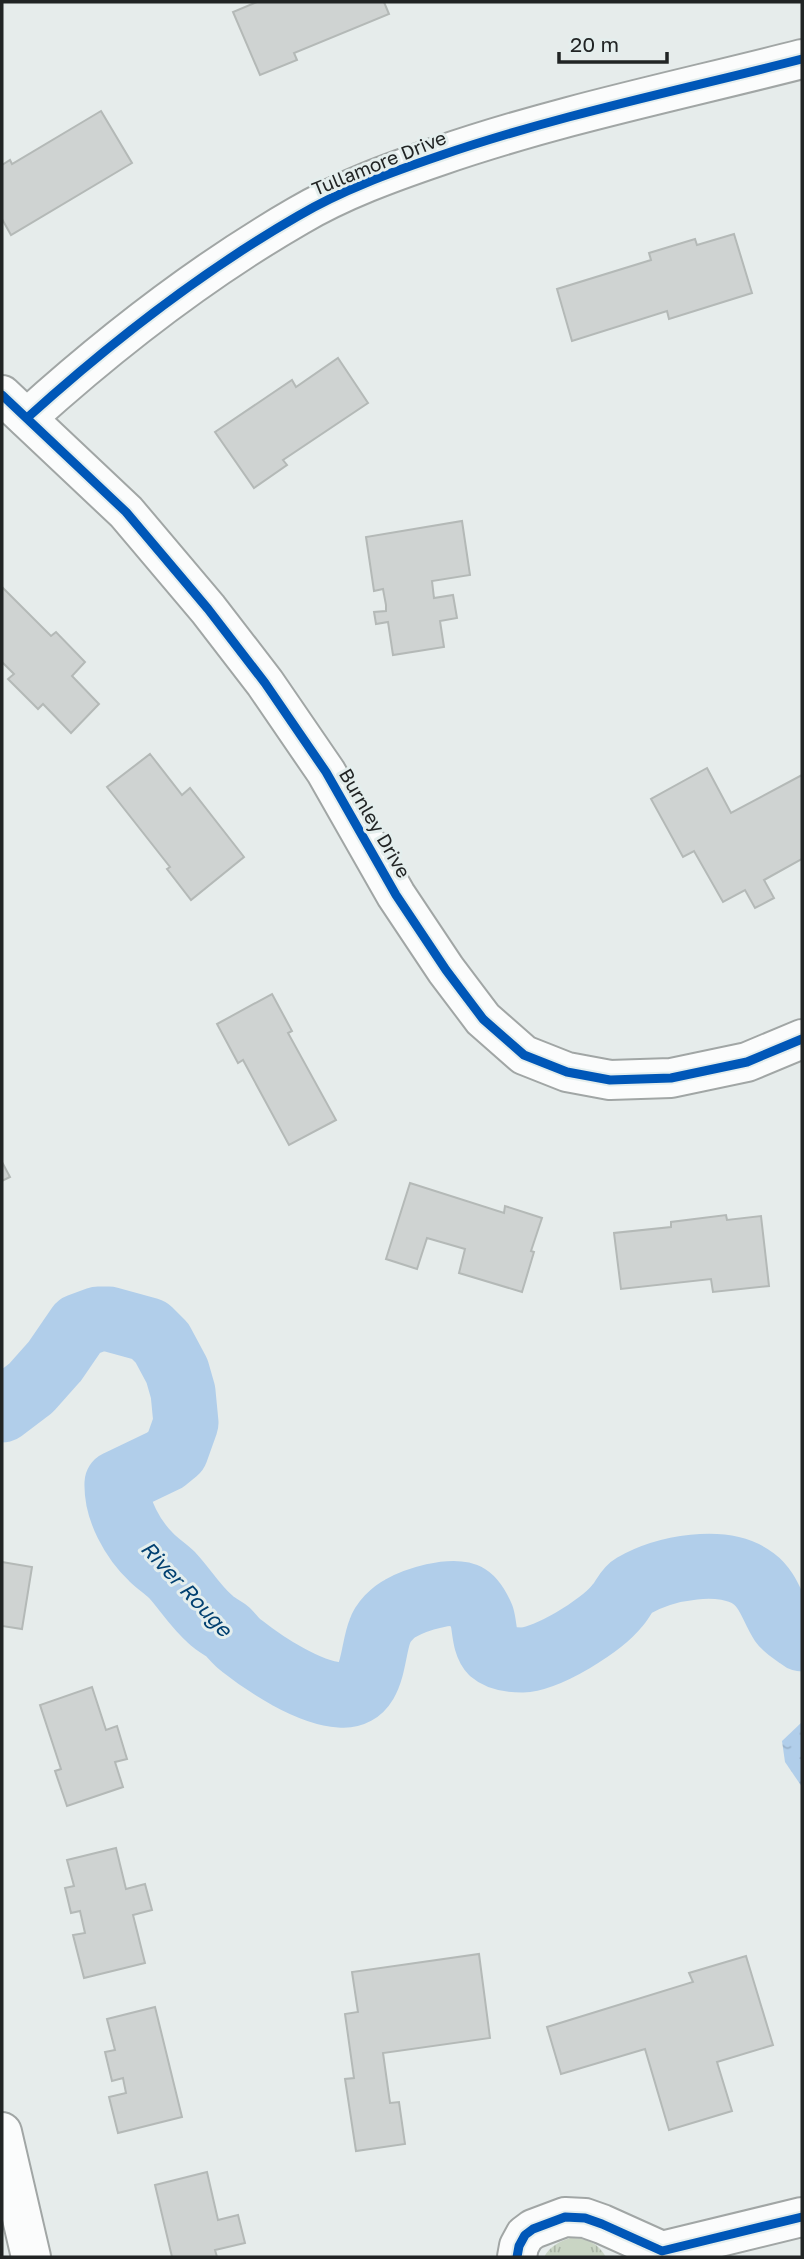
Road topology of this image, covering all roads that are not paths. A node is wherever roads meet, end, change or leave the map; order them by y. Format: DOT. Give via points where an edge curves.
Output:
graph roads {
  1 [pos="802,59"];
  2 [pos="15,406"];
  3 [pos="802,1039"];
  4 [pos="2,2132"];
  5 [pos="802,2217"];
  6 [pos="660,2254"];
  7 [pos="31,2257"];
  8 [pos="517,2257"];
  1 -- 2 [label="street, Tullamore Drive" via="579,113 360,186 299,215 184,290 77,373"];
  2 -- 3 [label="street, Burnley Drive" via="126,512 208,608 326,772 396,895 446,970 483,1019 524,1055 567,1072 610,1080 659,1078 747,1062"];
  4 -- 7 [label="street"];
  5 -- 6 [label="street"];
  6 -- 8 [label="street" via="594,2221 565,2217 525,2235"];
}
